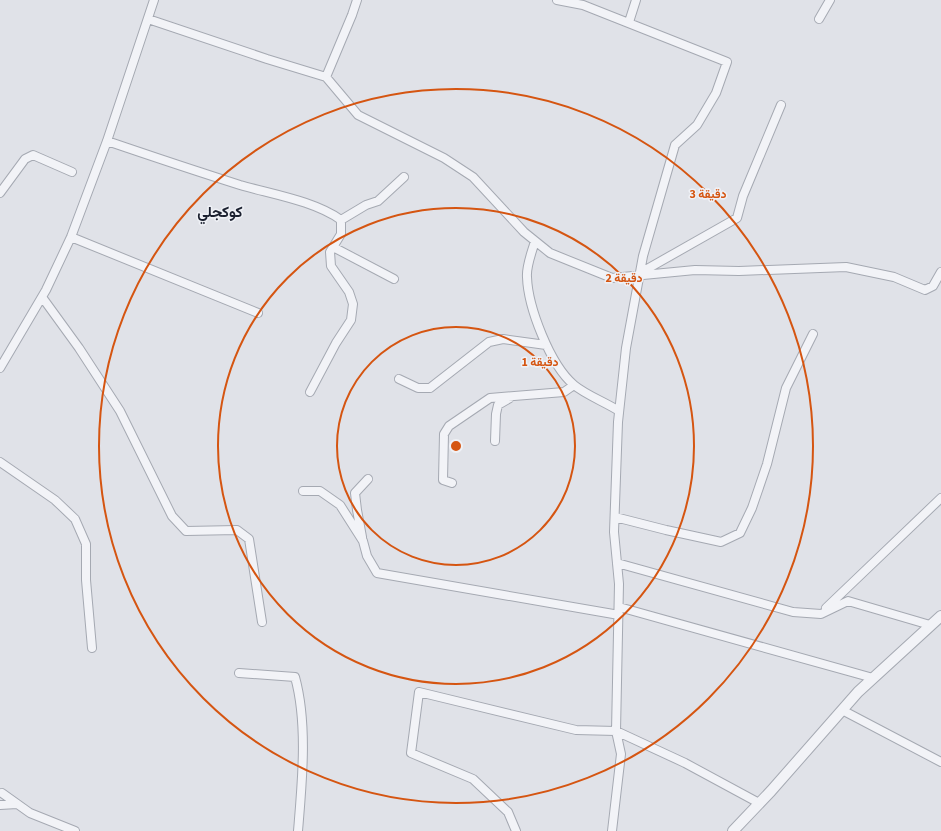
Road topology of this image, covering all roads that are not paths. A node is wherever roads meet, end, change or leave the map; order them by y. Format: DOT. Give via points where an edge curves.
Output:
graph roads {
  1 [pos="154,0"];
  2 [pos="357,0"];
  3 [pos="557,0"];
  4 [pos="636,0"];
  5 [pos="830,0"];
  6 [pos="148,19"];
  7 [pos="819,19"];
  8 [pos="629,22"];
  9 [pos="326,77"];
  10 [pos="781,105"];
  11 [pos="107,141"];
  12 [pos="72,172"];
  13 [pos="404,177"];
  14 [pos="0,194"];
  15 [pos="341,220"];
  16 [pos="71,237"];
  17 [pos="535,241"];
  18 [pos="333,247"];
  19 [pos="941,272"];
  20 [pos="639,274"];
  21 [pos="394,279"];
  22 [pos="42,297"];
  23 [pos="258,313"];
  24 [pos="813,334"];
  25 [pos="546,345"];
  26 [pos="0,368"];
  27 [pos="399,379"];
  28 [pos="574,385"];
  29 [pos="310,392"];
  30 [pos="510,397"];
  31 [pos="619,411"];
  32 [pos="495,441"];
  33 [pos="0,462"];
  34 [pos="368,479"];
  35 [pos="452,483"];
  36 [pos="303,491"];
  37 [pos="941,498"];
  38 [pos="615,517"];
  39 [pos="364,541"];
  40 [pos="617,563"];
  41 [pos="619,611"];
  42 [pos="821,614"];
  43 [pos="941,616"];
  44 [pos="262,622"];
  45 [pos="930,625"];
  46 [pos="92,648"];
  47 [pos="239,673"];
  48 [pos="873,678"];
  49 [pos="842,710"];
  50 [pos="616,732"];
  51 [pos="941,762"];
  52 [pos="2,793"];
  53 [pos="759,803"];
  54 [pos="17,804"];
  55 [pos="0,805"];
  56 [pos="75,831"];
  57 [pos="298,831"];
  58 [pos="516,831"];
  59 [pos="612,831"];
  60 [pos="732,831"];
  1 -- 6 [label="street"];
  2 -- 9 [label="street"];
  3 -- 8 [label="street" via="583,5"];
  4 -- 8 [label="street"];
  5 -- 7 [label="street"];
  6 -- 9 [label="street"];
  6 -- 11 [label="street"];
  8 -- 20 [label="street" via="727,62 716,93 697,124 675,145"];
  9 -- 17 [label="street" via="358,115 444,158 473,177"];
  10 -- 20 [label="street" via="743,196 737,218"];
  11 -- 15 [label="street" via="310,205"];
  11 -- 16 [label="street"];
  12 -- 14 [label="street" via="33,155 25,159"];
  13 -- 15 [label="street" via="378,201"];
  15 -- 18 [label="street" via="341,234"];
  16 -- 22 [label="street"];
  16 -- 23 [label="street"];
  17 -- 20 [label="street" via="550,253 612,278"];
  17 -- 25 [label="street" via="526,276 532,305"];
  18 -- 21 [label="street"];
  18 -- 29 [label="street" via="330,252 331,266 349,292 353,304 351,320"];
  19 -- 20 [label="street" via="933,286 925,290 894,277 846,267 695,270"];
  20 -- 31 [label="street" via="626,348"];
  22 -- 26 [label="street"];
  22 -- 44 [label="street" via="120,411 172,516 186,530 237,530 249,539"];
  24 -- 38 [label="street" via="786,388 767,464 752,508 740,533 721,542"];
  25 -- 27 [label="street" via="503,339 490,342 430,388 418,388"];
  25 -- 28 [label="street" via="560,369"];
  28 -- 30 [label="street" via="564,392"];
  28 -- 31 [label="street"];
  30 -- 32 [label="street" via="498,405"];
  30 -- 35 [label="street" via="490,398 449,426 444,434 443,480"];
  31 -- 38 [label="street"];
  33 -- 46 [label="street" via="55,500 75,519 86,544 86,580"];
  34 -- 39 [label="street" via="355,493 356,510"];
  36 -- 39 [label="street" via="320,491 340,505"];
  37 -- 42 [label="street"];
  38 -- 40 [label="street"];
  39 -- 41 [label="street" via="367,556 377,573"];
  40 -- 41 [label="street"];
  40 -- 42 [label="street" via="793,612"];
  41 -- 48 [label="street"];
  41 -- 50 [label="street"];
  42 -- 45 [label="street" via="848,601"];
  43 -- 45 [label="street"];
  45 -- 48 [label="street"];
  47 -- 57 [label="street" via="295,677 300,695 302,735"];
  48 -- 49 [label="street"];
  49 -- 51 [label="street"];
  49 -- 53 [label="street"];
  50 -- 53 [label="street" via="685,763"];
  50 -- 58 [label="street" via="576,730 419,692 411,753 473,779 508,812"];
  50 -- 59 [label="street" via="621,754"];
  52 -- 54 [label="street"];
  53 -- 60 [label="street"];
  54 -- 55 [label="street"];
  54 -- 56 [label="street" via="30,813"];
}
